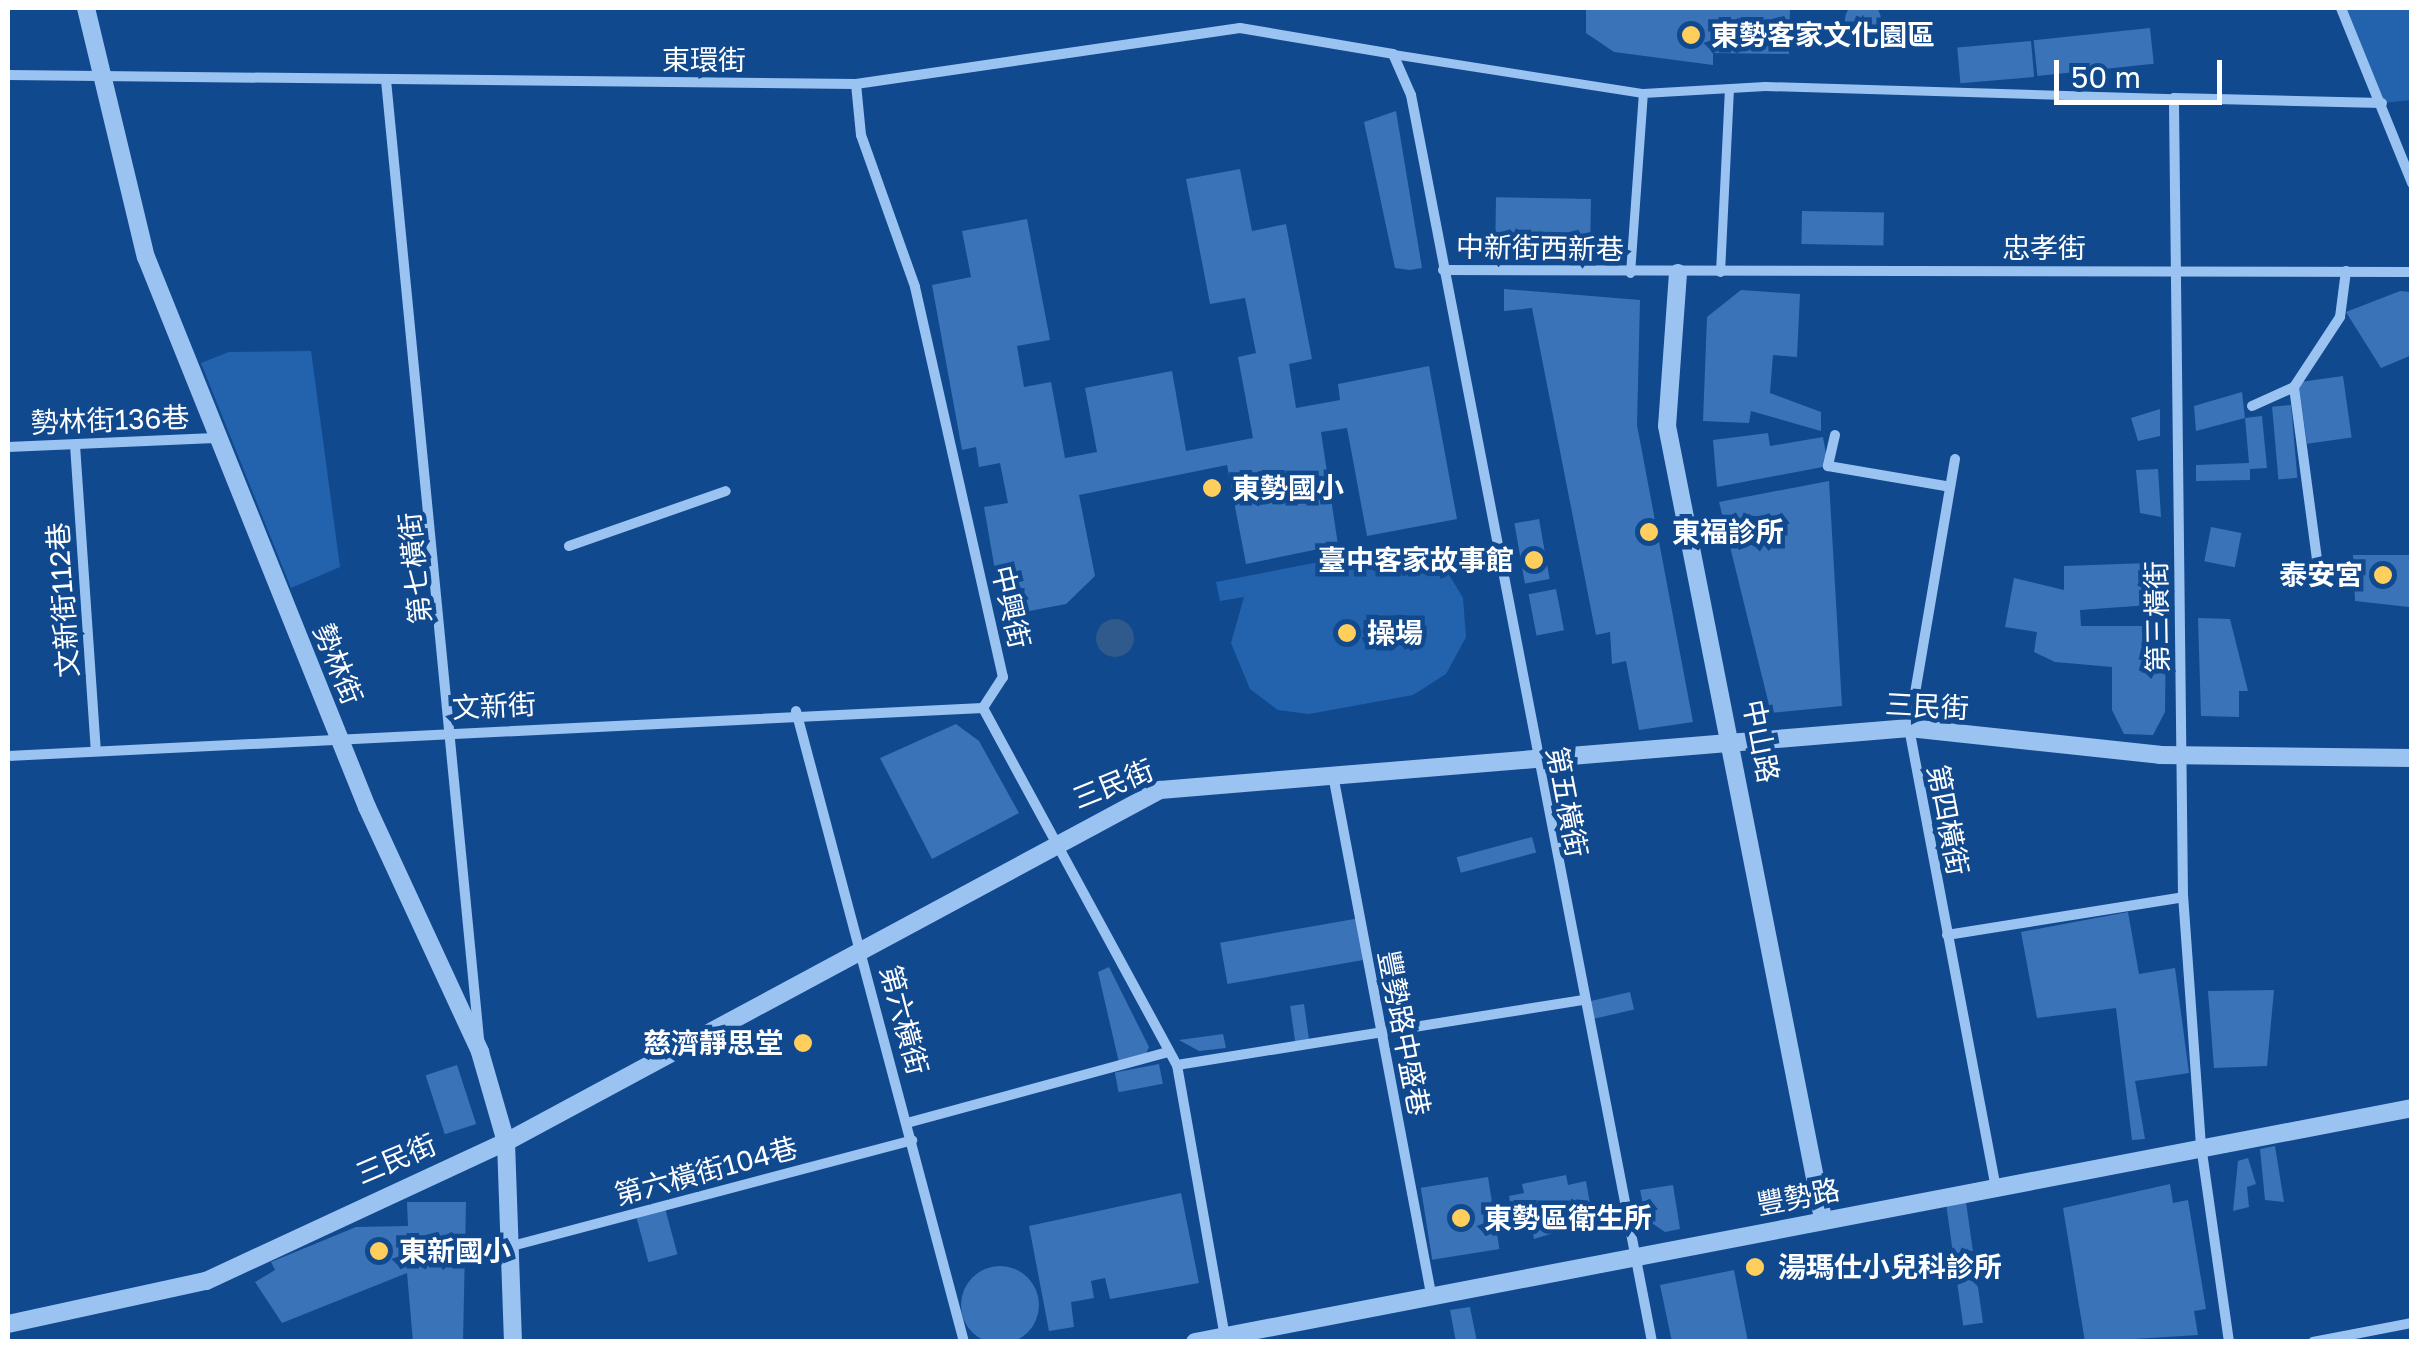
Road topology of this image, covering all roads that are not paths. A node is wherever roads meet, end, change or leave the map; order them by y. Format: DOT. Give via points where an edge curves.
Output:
graph roads {
  1 [pos="86,8"];
  2 [pos="2341,8"];
  3 [pos="1393,54"];
  4 [pos="8,75"];
  5 [pos="100,76"];
  6 [pos="386,80"];
  7 [pos="856,84"];
  8 [pos="1730,92"];
  9 [pos="1642,93"];
  10 [pos="2174,98"];
  11 [pos="2382,103"];
  12 [pos="2412,183"];
  13 [pos="1443,270"];
  14 [pos="2173,270"];
  15 [pos="2346,271"];
  16 [pos="1720,272"];
  17 [pos="2412,272"];
  18 [pos="1630,273"];
  19 [pos="1678,273"];
  20 [pos="2294,387"];
  21 [pos="2252,406"];
  22 [pos="1835,436"];
  23 [pos="215,438"];
  24 [pos="75,445"];
  25 [pos="8,447"];
  26 [pos="1955,459"];
  27 [pos="1944,486"];
  28 [pos="726,491"];
  29 [pos="568,546"];
  30 [pos="2353,566"];
  31 [pos="982,708"];
  32 [pos="796,711"];
  33 [pos="1909,728"];
  34 [pos="455,731"];
  35 [pos="338,736"];
  36 [pos="1733,740"];
  37 [pos="96,751"];
  38 [pos="2183,755"];
  39 [pos="8,756"];
  40 [pos="2412,758"];
  41 [pos="1536,759"];
  42 [pos="1333,774"];
  43 [pos="1051,841"];
  44 [pos="2183,898"];
  45 [pos="1947,935"];
  46 [pos="862,947"];
  47 [pos="1584,1000"];
  48 [pos="1381,1033"];
  49 [pos="480,1052"];
  50 [pos="1170,1052"];
  51 [pos="1177,1065"];
  52 [pos="2412,1108"];
  53 [pos="907,1123"];
  54 [pos="912,1140"];
  55 [pos="506,1142"];
  56 [pos="2202,1146"];
  57 [pos="1996,1188"];
  58 [pos="1822,1219"];
  59 [pos="512,1246"];
  60 [pos="1636,1258"];
  61 [pos="1432,1300"];
  62 [pos="2412,1323"];
  63 [pos="8,1324"];
  64 [pos="1225,1336"];
  65 [pos="512,1342"];
  66 [pos="964,1342"];
  67 [pos="1195,1342"];
  68 [pos="1652,1342"];
  69 [pos="2229,1342"];
  70 [pos="2313,1342"];
  1 -- 5 [label="street, 勢林街"];
  2 -- 11 [label="street"];
  3 -- 7 [label="street, 東環街" via="1240,28"];
  3 -- 9 [label="street"];
  3 -- 13 [label="street, 中新街西新巷" via="1410,94"];
  4 -- 5 [label="street, 東環街"];
  5 -- 6 [label="street, 東環街"];
  5 -- 23 [label="street, 勢林街" via="146,257"];
  6 -- 7 [label="street, 東環街"];
  6 -- 34 [label="street, 第七橫街"];
  7 -- 31 [label="street, 中興街" via="861,136 915,287 1004,677"];
  8 -- 9 [label="street"];
  8 -- 10 [label="street"];
  8 -- 16 [label="street"];
  9 -- 18 [label="street"];
  10 -- 11 [label="street"];
  10 -- 14 [label="street, 第三橫街"];
  11 -- 12 [label="street"];
  13 -- 18 [label="street, 中新街西新巷"];
  13 -- 41 [label="street, 第五橫街"];
  14 -- 15 [label="street, 忠孝街"];
  14 -- 16 [label="street, 忠孝街"];
  14 -- 38 [label="street, 第三橫街"];
  15 -- 17 [label="street, 忠孝街"];
  15 -- 20 [label="street" via="2340,317"];
  16 -- 19 [label="street, 忠孝街"];
  18 -- 19 [label="street, 中新街西新巷"];
  19 -- 36 [label="street, 中山路" via="1667,426"];
  20 -- 21 [label="street"];
  20 -- 30 [label="street" via="2318,566"];
  22 -- 27 [label="street" via="1828,466"];
  23 -- 24 [label="street, 勢林街136巷"];
  23 -- 35 [label="street, 勢林街"];
  24 -- 25 [label="street, 勢林街136巷"];
  24 -- 37 [label="street, 文新街112巷"];
  26 -- 27 [label="street, 第四橫街"];
  27 -- 33 [label="street, 第四橫街"];
  28 -- 29 [label="street"];
  31 -- 32 [label="street, 文新街"];
  31 -- 43 [label="street"];
  32 -- 34 [label="street, 文新街"];
  32 -- 46 [label="street, 第六橫街"];
  33 -- 36 [label="street, 三民街"];
  33 -- 38 [label="street, 三民街"];
  33 -- 45 [label="street, 第四橫街"];
  34 -- 35 [label="street, 文新街"];
  34 -- 49 [label="street, 第七橫街"];
  35 -- 37 [label="street, 文新街"];
  35 -- 49 [label="street, 勢林街"];
  36 -- 41 [label="street, 三民街"];
  36 -- 58 [label="street, 中山路"];
  37 -- 39 [label="street, 文新街"];
  38 -- 40 [label="street, 三民街"];
  38 -- 44 [label="street, 第三橫街"];
  41 -- 42 [label="street, 三民街"];
  41 -- 47 [label="street, 第五橫街"];
  42 -- 43 [label="street, 三民街" via="1160,790"];
  42 -- 48 [label="street, 豐勢路中盛巷"];
  43 -- 46 [label="street, 三民街"];
  43 -- 50 [label="street"];
  44 -- 45 [label="street"];
  44 -- 56 [label="street, 第三橫街"];
  45 -- 57 [label="street, 第四橫街"];
  46 -- 53 [label="street, 第六橫街"];
  46 -- 55 [label="street, 三民街"];
  47 -- 48 [label="street"];
  47 -- 60 [label="street, 第五橫街"];
  48 -- 51 [label="street"];
  48 -- 61 [label="street, 豐勢路中盛巷"];
  49 -- 55 [label="street, 勢林街"];
  50 -- 51 [label="street"];
  50 -- 53 [label="street"];
  51 -- 64 [label="street"];
  52 -- 56 [label="street, 豐勢路"];
  53 -- 54 [label="street, 第六橫街"];
  54 -- 59 [label="street, 第六橫街104巷"];
  54 -- 66 [label="street, 第六橫街"];
  55 -- 59 [label="street, 勢林街"];
  55 -- 63 [label="street, 三民街" via="206,1281"];
  56 -- 57 [label="street, 豐勢路"];
  56 -- 69 [label="street, 第三橫街"];
  57 -- 58 [label="street, 豐勢路"];
  58 -- 60 [label="street, 豐勢路"];
  59 -- 65 [label="street, 勢林街"];
  60 -- 61 [label="street, 豐勢路"];
  60 -- 68 [label="street, 第五橫街"];
  61 -- 64 [label="street, 豐勢路"];
  62 -- 70 [label="street"];
  64 -- 67 [label="street, 豐勢路"];
}
